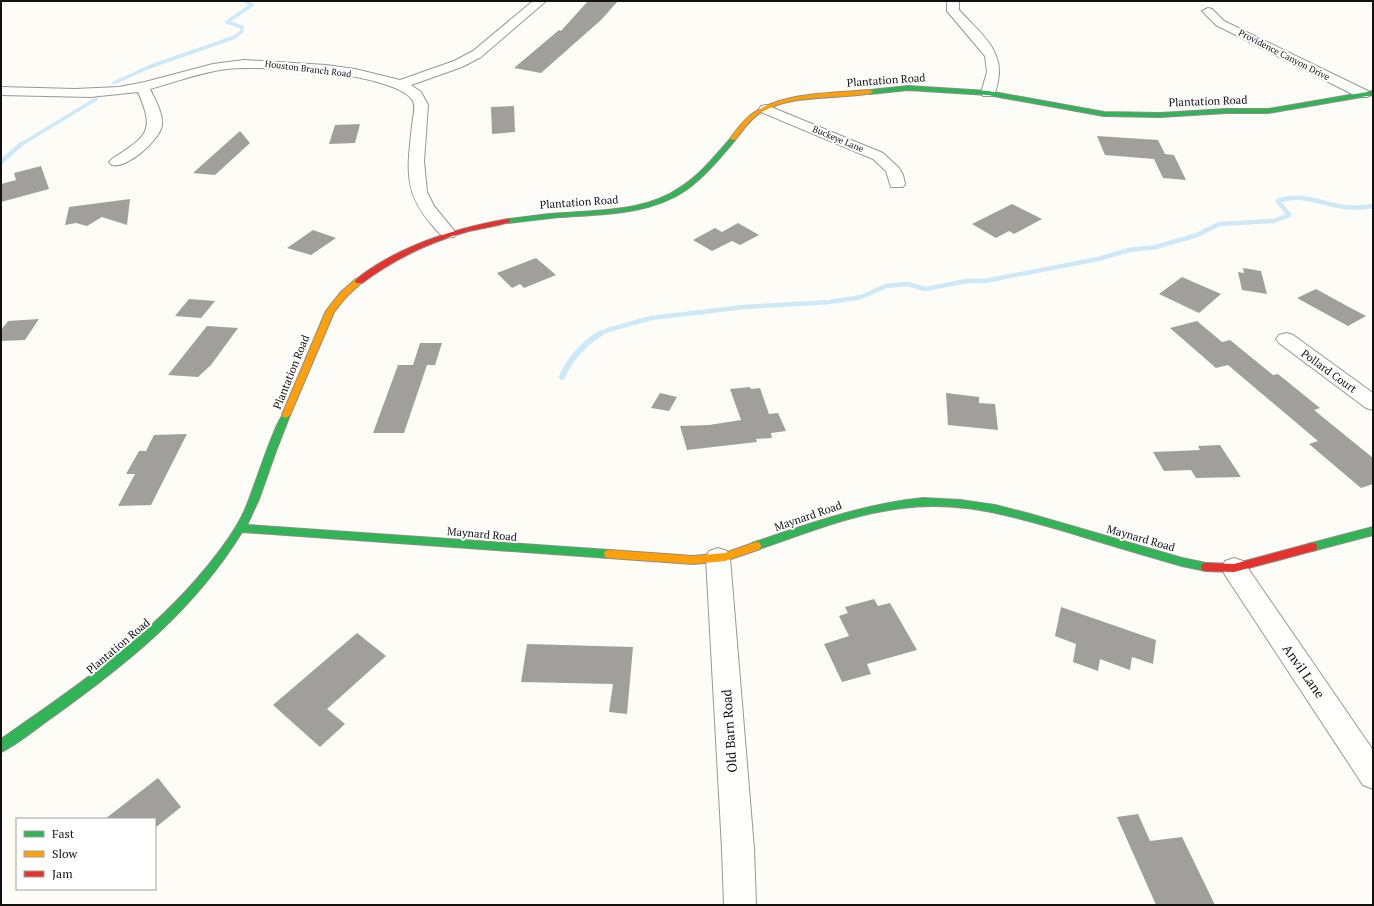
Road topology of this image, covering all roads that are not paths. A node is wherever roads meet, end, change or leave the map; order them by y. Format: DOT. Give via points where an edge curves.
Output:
graph roads {
  1 [pos="540,1"];
  2 [pos="953,1"];
  3 [pos="1208,11"];
  4 [pos="402,84"];
  5 [pos="143,86"];
  6 [pos="1,91"];
  7 [pos="988,93"];
  8 [pos="1368,93"];
  9 [pos="766,108"];
  10 [pos="117,162"];
  11 [pos="897,184"];
  12 [pos="448,233"];
  13 [pos="1286,339"];
  14 [pos="1373,403"];
  15 [pos="240,528"];
  16 [pos="1373,531"];
  17 [pos="718,558"];
  18 [pos="1234,568"];
  19 [pos="1,746"];
  20 [pos="1373,776"];
  21 [pos="740,905"];
  1 -- 4 [label="street" via="478,54"];
  2 -- 7 [label="street" via="953,11 993,58 993,74"];
  3 -- 8 [label="street, Providence Canyon Drive" via="1220,23"];
  4 -- 5 [label="street, Houston Branch Road" via="363,75 263,63 213,68"];
  4 -- 12 [label="street, Houston Branch Road" via="414,93 421,105 418,133 419,192 427,207"];
  5 -- 6 [label="street, Houston Branch Road" via="102,91"];
  5 -- 10 [label="street" via="155,119 153,130 138,147"];
  7 -- 8 [label="street, Plantation Road" via="1089,112 1140,115 1268,111"];
  7 -- 9 [label="street, Plantation Road" via="908,88 808,98"];
  9 -- 11 [label="street, Buckeye Lane" via="878,156 891,167"];
  9 -- 12 [label="street, Plantation Road" via="748,120 720,157 699,178 665,200 622,212 518,219"];
  12 -- 15 [label="street, Plantation Road" via="389,260 363,278 333,306 276,440 261,485"];
  13 -- 14 [label="street, Pollard Court"];
  15 -- 17 [label="street, Maynard Road" via="693,560"];
  15 -- 19 [label="street, Plantation Road" via="222,558 158,630 91,684"];
  16 -- 18 [label="street, Maynard Road"];
  17 -- 18 [label="street, Maynard Road" via="848,515 922,502 958,502 981,504 1012,512 1182,562 1211,568"];
  17 -- 21 [label="street, Old Barn Road"];
  18 -- 20 [label="street, Anvil Lane"];
}
